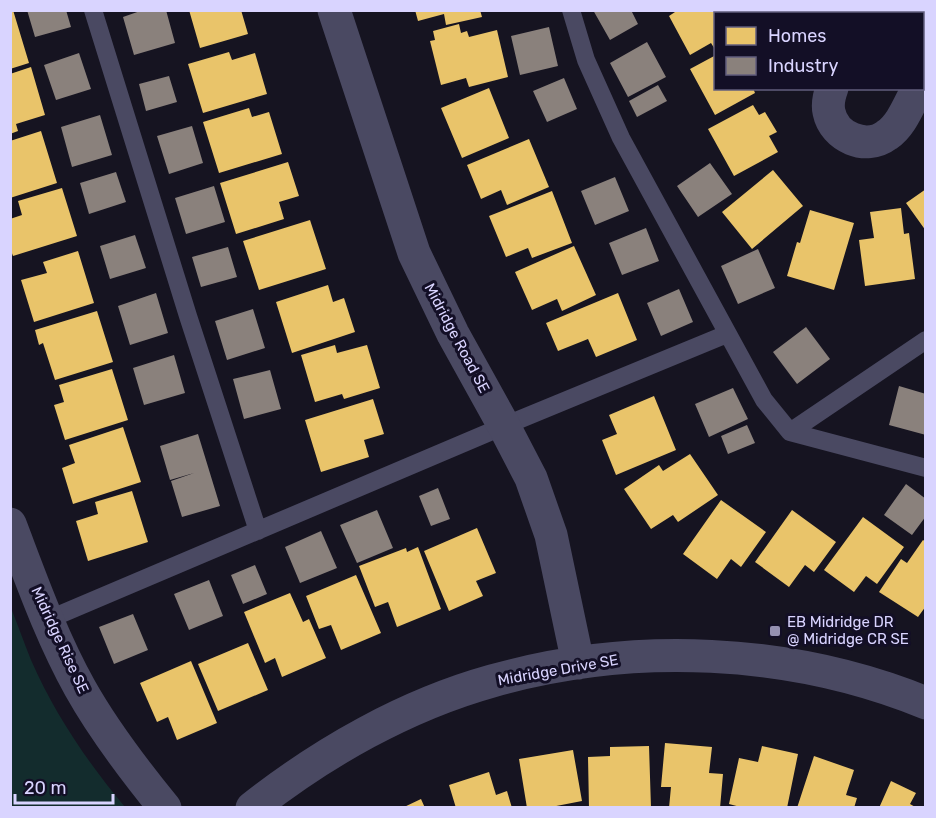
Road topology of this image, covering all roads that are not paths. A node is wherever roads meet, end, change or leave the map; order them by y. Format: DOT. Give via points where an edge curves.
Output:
graph roads {
  1 [pos="93,10"];
  2 [pos="334,10"];
  3 [pos="571,10"];
  4 [pos="831,90"];
  5 [pos="917,90"];
  6 [pos="727,334"];
  7 [pos="926,340"];
  8 [pos="504,426"];
  9 [pos="790,432"];
  10 [pos="926,468"];
  11 [pos="10,524"];
  12 [pos="258,531"];
  13 [pos="47,620"];
  14 [pos="578,663"];
  15 [pos="926,703"];
  16 [pos="165,807"];
  17 [pos="252,807"];
  1 -- 12 [label="lane"];
  2 -- 8 [label="street, Midridge Road SE" via="414,253"];
  3 -- 6 [label="lane" via="586,60 621,138"];
  4 -- 5 [label="street" via="829,113 840,132 849,139 874,142 895,128"];
  6 -- 8 [label="lane"];
  6 -- 9 [label="lane" via="764,400"];
  7 -- 9 [label="lane"];
  8 -- 12 [label="lane"];
  8 -- 14 [label="street, Midridge Road SE" via="531,478 551,535"];
  9 -- 10 [label="lane"];
  11 -- 13 [label="street, Midridge Rise SE"];
  12 -- 13 [label="lane"];
  13 -- 16 [label="street, Midridge Rise SE" via="80,688"];
  14 -- 15 [label="street, Midridge Drive SE" via="673,655 777,662 861,681"];
  14 -- 17 [label="street, Midridge Drive SE" via="491,681 418,708 358,737"];
}
